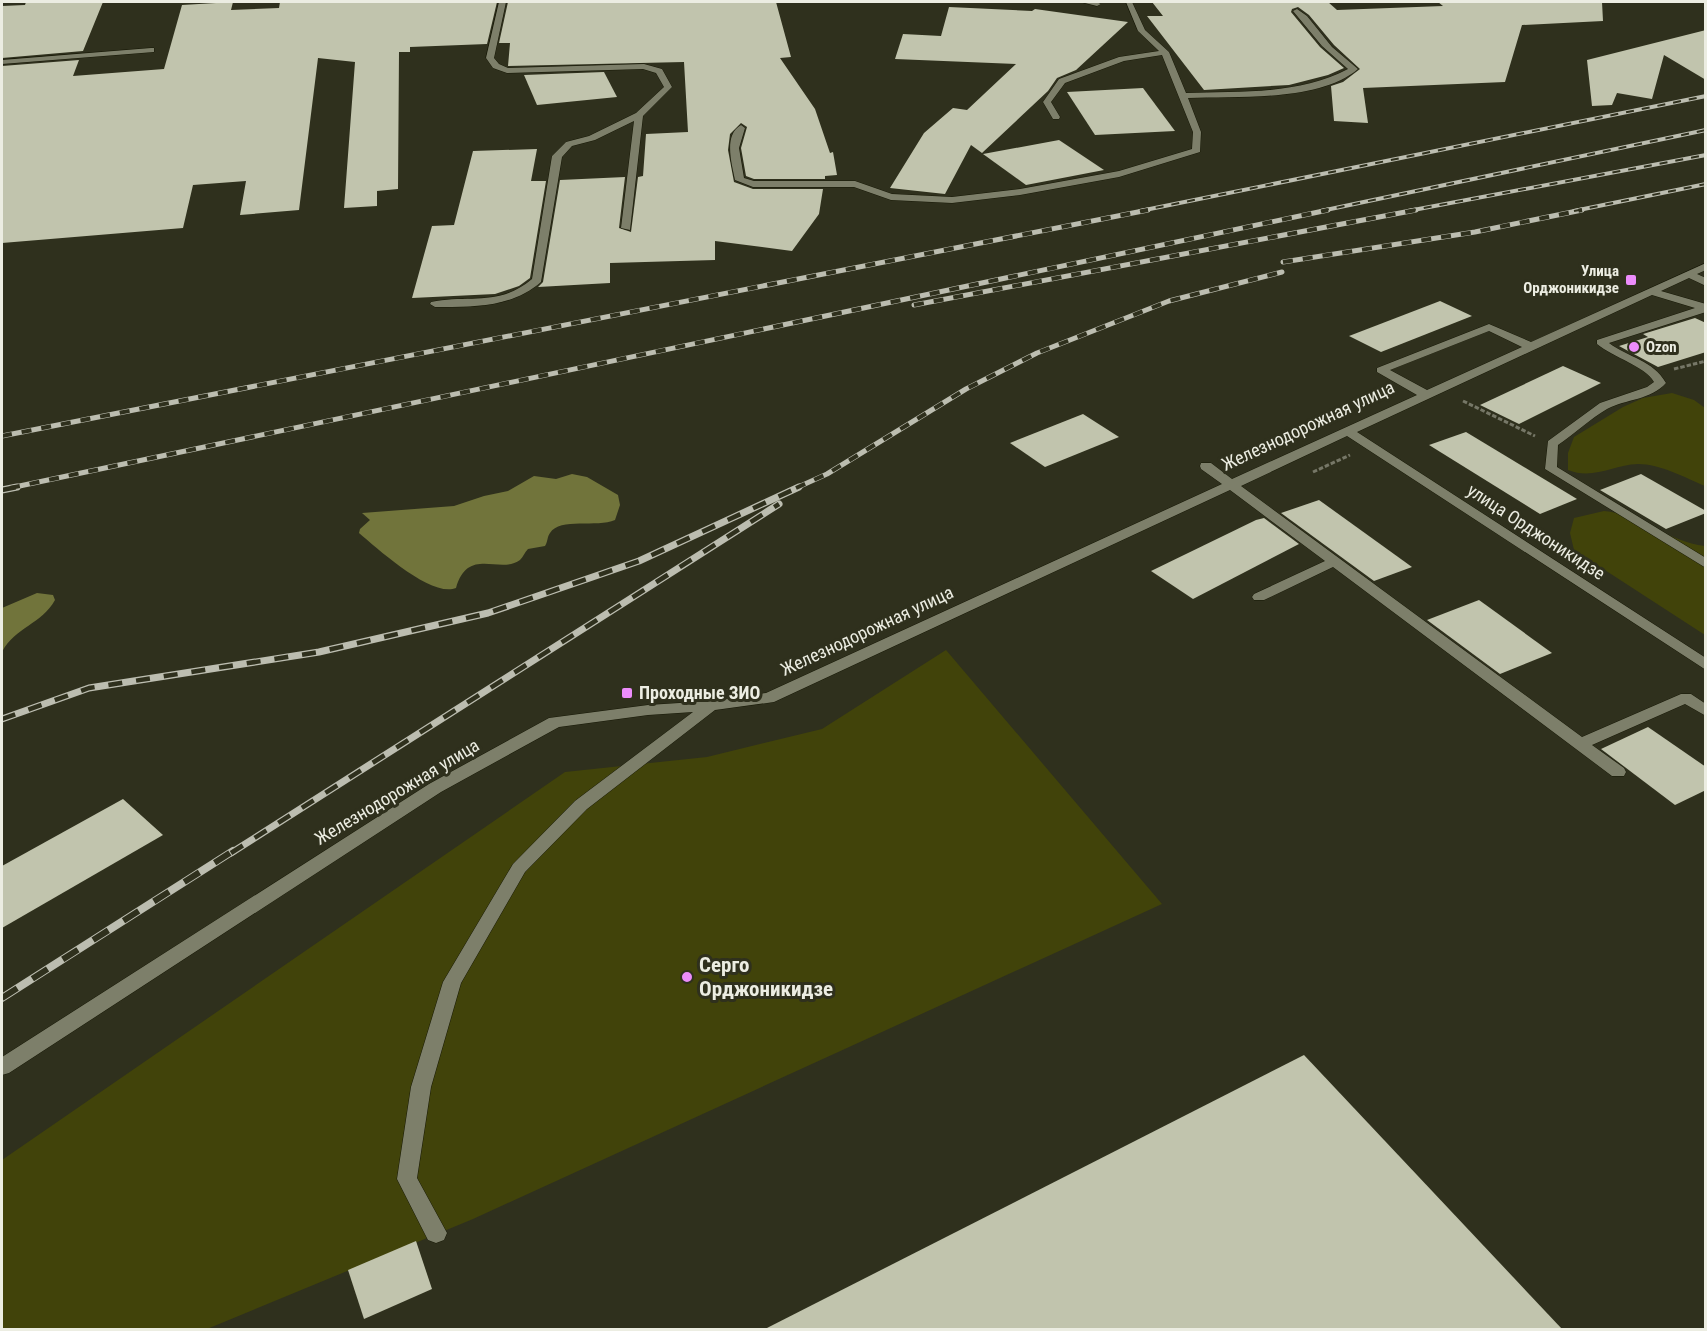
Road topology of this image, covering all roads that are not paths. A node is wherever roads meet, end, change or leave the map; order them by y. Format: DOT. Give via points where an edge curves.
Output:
graph roads {
  1 [pos="502,2"];
  2 [pos="872,2"];
  3 [pos="877,2"];
  4 [pos="1085,2"];
  5 [pos="1129,2"];
  6 [pos="1097,4"];
  7 [pos="1297,11"];
  8 [pos="151,50"];
  9 [pos="1165,52"];
  10 [pos="2,62"];
  11 [pos="1183,96"];
  12 [pos="639,115"];
  13 [pos="1056,117"];
  14 [pos="741,128"];
  15 [pos="626,228"];
  16 [pos="1706,266"];
  17 [pos="1689,274"];
  18 [pos="1706,283"];
  19 [pos="1651,291"];
  20 [pos="435,304"];
  21 [pos="1706,308"];
  22 [pos="1530,346"];
  23 [pos="1425,394"];
  24 [pos="1346,430"];
  25 [pos="1206,466"];
  26 [pos="1232,483"];
  27 [pos="1335,561"];
  28 [pos="1706,564"];
  29 [pos="1259,597"];
  30 [pos="1706,665"];
  31 [pos="711,706"];
  32 [pos="1706,711"];
  33 [pos="1580,744"];
  34 [pos="1618,772"];
  35 [pos="2,1067"];
  36 [pos="436,1233"];
  1 -- 12 [label="street" via="490,58 496,66 507,71 644,66 659,71 668,87"];
  2 -- 3 [label="street"];
  4 -- 6 [label="street"];
  5 -- 9 [label="street" via="1142,31"];
  7 -- 11 [label="street" via="1332,52 1354,69 1341,78 1305,88"];
  8 -- 10 [label="street"];
  9 -- 11 [label="street"];
  9 -- 13 [label="street" via="1122,59 1062,81 1047,102"];
  11 -- 14 [label="street" via="1197,132 1197,150 1119,174 952,200 891,197 855,184 753,184 740,180 734,148"];
  12 -- 15 [label="street"];
  12 -- 20 [label="street" via="592,138 569,144 557,156 537,280 530,289 498,302"];
  16 -- 17 [label="street, Железнодорожная улица"];
  17 -- 18 [label="street"];
  17 -- 19 [label="street, Железнодорожная улица"];
  19 -- 21 [label="street"];
  19 -- 22 [label="street, Железнодорожная улица"];
  21 -- 28 [label="street" via="1601,342 1617,354 1646,365 1660,383 1651,390 1604,406 1552,444 1551,469"];
  22 -- 23 [label="street, Железнодорожная улица"];
  22 -- 23 [label="street" via="1489,327 1381,370"];
  23 -- 24 [label="street, Железнодорожная улица"];
  24 -- 26 [label="street, Железнодорожная улица"];
  24 -- 30 [label="street, улица Орджоникидзе"];
  25 -- 26 [label="street"];
  26 -- 27 [label="street"];
  26 -- 31 [label="street, Железнодорожная улица" via="769,698"];
  27 -- 29 [label="street"];
  27 -- 33 [label="street"];
  31 -- 35 [label="street, Железнодорожная улица" via="555,722 435,788"];
  31 -- 36 [label="street" via="581,805 519,868 452,982 421,1087 407,1179"];
  32 -- 33 [label="street" via="1686,698"];
  33 -- 34 [label="street"];
}
